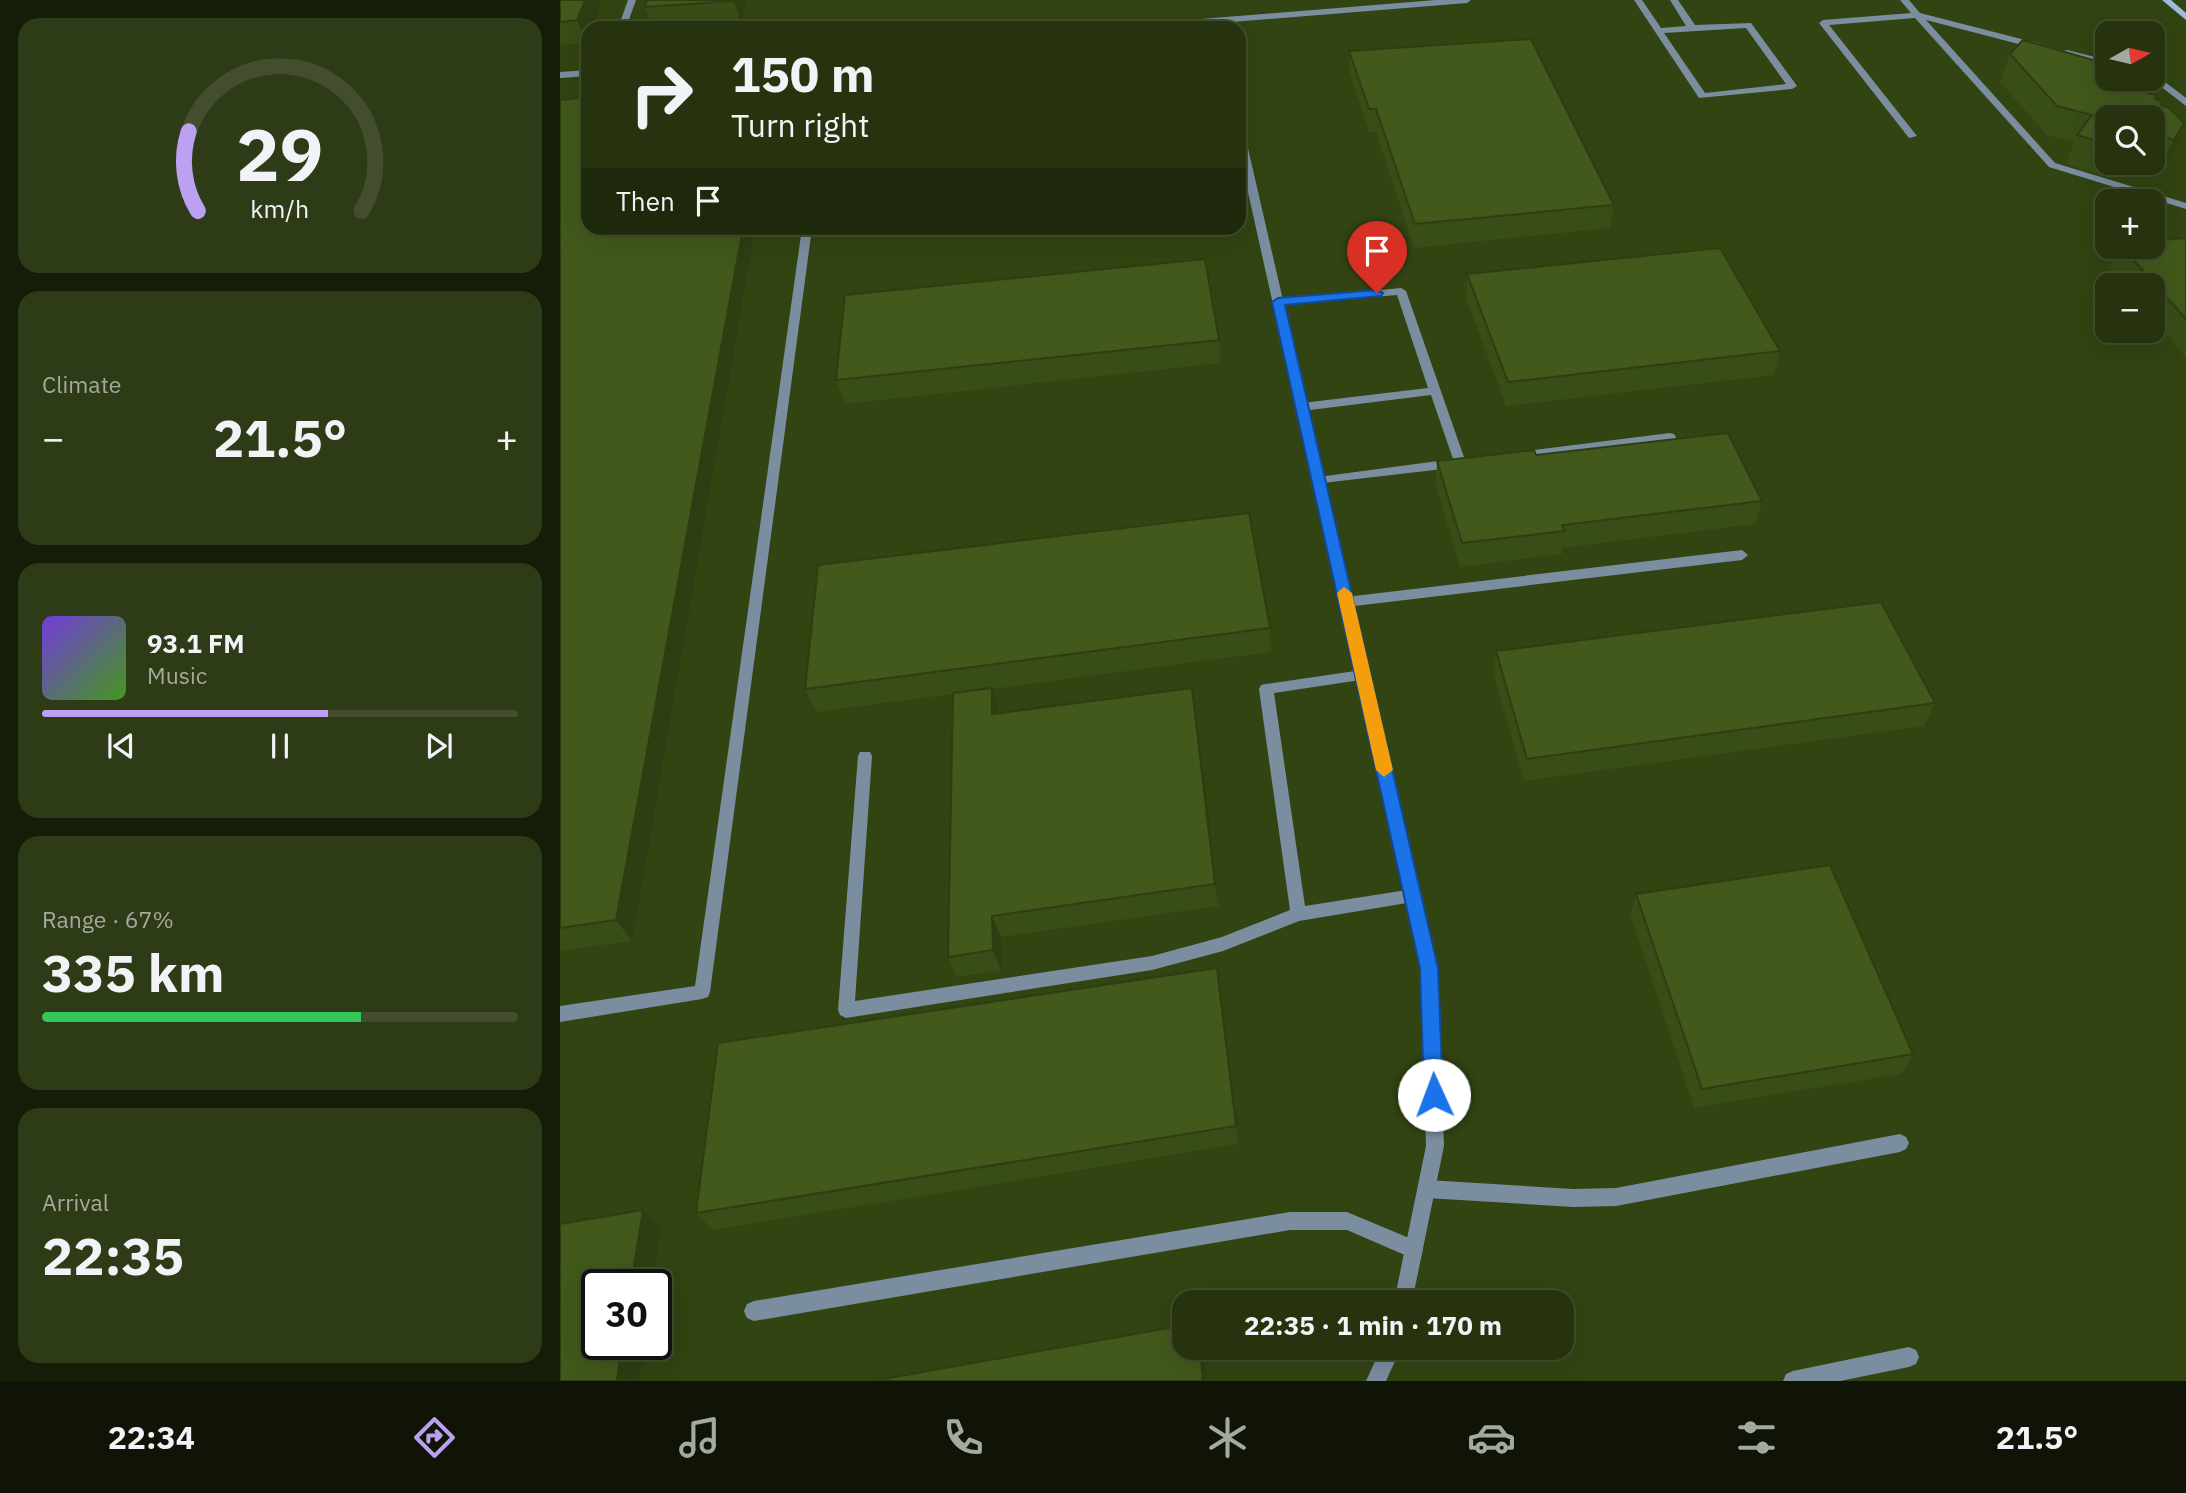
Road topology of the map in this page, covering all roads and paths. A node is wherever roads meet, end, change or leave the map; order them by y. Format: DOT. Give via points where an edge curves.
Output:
graph roads {
  1 [pos="632,0"];
  2 [pos="1467,0"];
  3 [pos="1637,0"];
  4 [pos="1674,0"];
  5 [pos="1904,0"];
  6 [pos="2166,0"];
  7 [pos="1918,15"];
  8 [pos="2186,18"];
  9 [pos="624,21"];
  10 [pos="1246,21"];
  11 [pos="1692,28"];
  12 [pos="1658,31"];
  13 [pos="2095,60"];
  14 [pos="581,74"];
  15 [pos="560,75"];
  16 [pos="2165,85"];
  17 [pos="2186,103"];
  18 [pos="1912,136"];
  19 [pos="1246,162"];
  20 [pos="2186,206"];
  21 [pos="806,235"];
  22 [pos="1278,302"];
  23 [pos="1434,391"];
  24 [pos="1301,407"];
  25 [pos="1670,437"];
  26 [pos="1506,457"];
  27 [pos="1318,481"];
  28 [pos="1742,555"];
  29 [pos="1346,602"];
  30 [pos="1362,675"];
  31 [pos="864,756"];
  32 [pos="1413,896"];
  33 [pos="1298,914"];
  34 [pos="560,1014"];
  35 [pos="1899,1143"];
  36 [pos="1427,1189"];
  37 [pos="1414,1250"];
  38 [pos="1406,1290"];
  39 [pos="754,1311"];
  40 [pos="1909,1357"];
  41 [pos="1386,1360"];
  42 [pos="1376,1381"];
  43 [pos="1793,1381"];
  1 -- 9 [label="street"];
  2 -- 10 [label="street"];
  3 -- 12 [label="street"];
  4 -- 11 [label="street"];
  5 -- 7 [label="street"];
  6 -- 8 [label="street"];
  7 -- 13 [label="street"];
  7 -- 18 [label="street" via="1823,23"];
  7 -- 20 [label="street" via="2052,165"];
  11 -- 12 [label="street"];
  11 -- 12 [label="street" via="1748,25 1792,86 1702,96"];
  14 -- 15 [label="street"];
  16 -- 17 [label="street"];
  19 -- 22 [label="street"];
  21 -- 34 [label="street" via="702,992"];
  22 -- 23 [label="street" via="1401,291"];
  22 -- 24 [label="street"];
  23 -- 24 [label="street"];
  23 -- 27 [label="street" via="1465,462"];
  24 -- 27 [label="street"];
  25 -- 26 [label="street"];
  27 -- 29 [label="street"];
  28 -- 29 [label="street"];
  29 -- 30 [label="street"];
  30 -- 32 [label="street"];
  30 -- 33 [label="street" via="1266,690"];
  31 -- 33 [label="street" via="846,1010 1152,963 1223,944"];
  32 -- 33 [label="street"];
  32 -- 36 [label="street" via="1429,968 1435,1146"];
  35 -- 36 [label="street" via="1616,1197"];
  36 -- 37 [label="street"];
  37 -- 38 [label="street"];
  37 -- 39 [label="street" via="1347,1221 1290,1221"];
  40 -- 43 [label="street"];
  41 -- 42 [label="street"];
}
